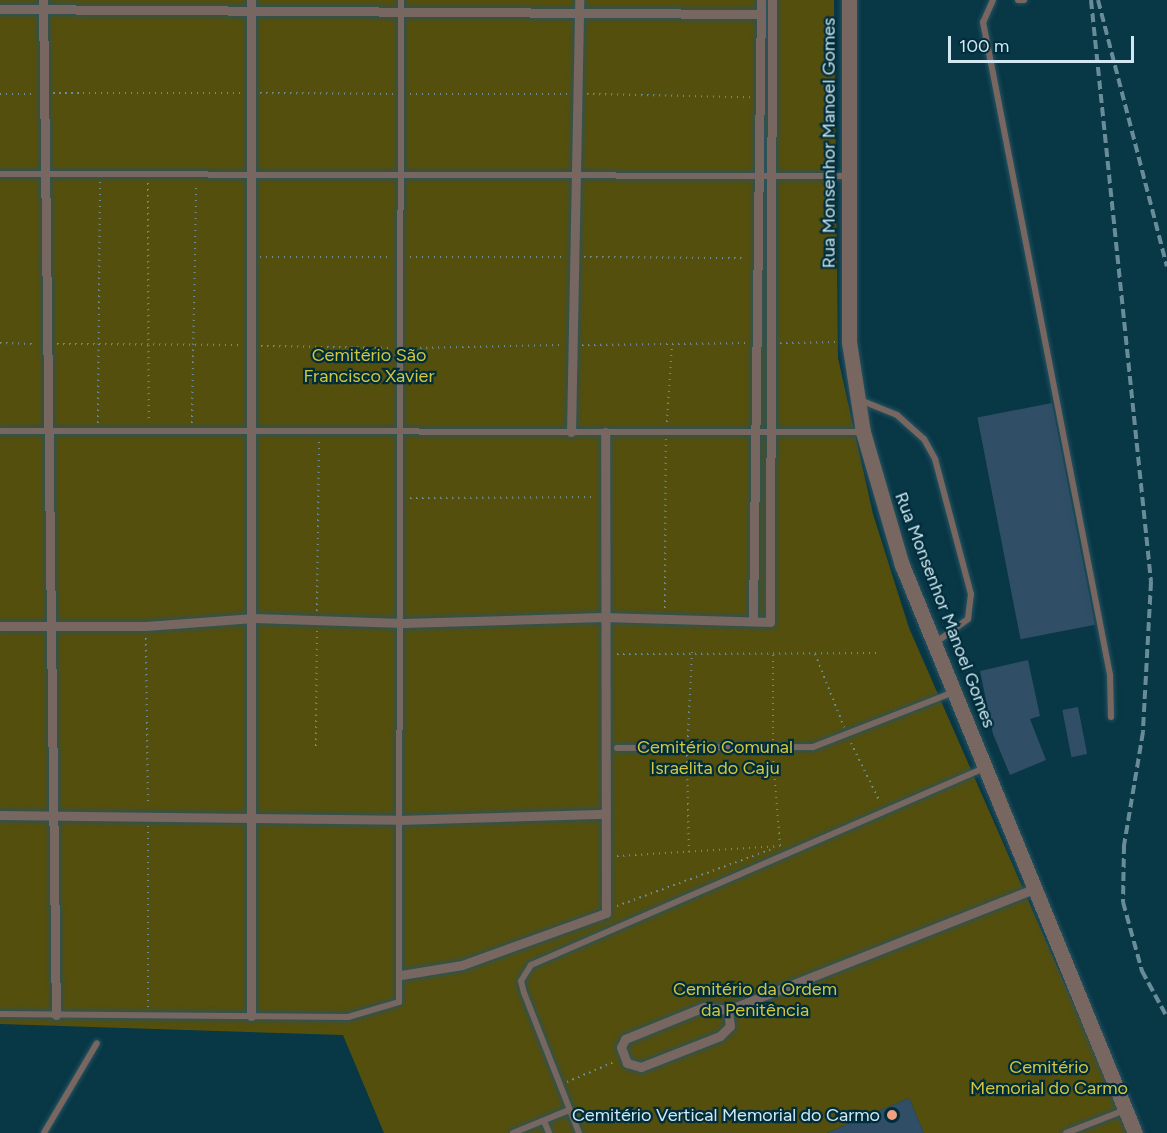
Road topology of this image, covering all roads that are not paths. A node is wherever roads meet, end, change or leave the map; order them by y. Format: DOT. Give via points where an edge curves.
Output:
graph roads {
  1 [pos="250,0"];
  2 [pos="401,0"];
  3 [pos="579,0"];
  4 [pos="760,0"];
  5 [pos="772,0"];
  6 [pos="849,0"];
  7 [pos="993,0"];
  8 [pos="1018,0"];
  9 [pos="1024,0"];
  10 [pos="43,5"];
  11 [pos="0,9"];
  12 [pos="251,11"];
  13 [pos="400,11"];
  14 [pos="579,13"];
  15 [pos="760,14"];
  16 [pos="0,174"];
  17 [pos="249,174"];
  18 [pos="755,174"];
  19 [pos="46,175"];
  20 [pos="770,175"];
  21 [pos="575,176"];
  22 [pos="849,176"];
  23 [pos="401,177"];
  24 [pos="856,398"];
  25 [pos="759,430"];
  26 [pos="773,430"];
  27 [pos="0,431"];
  28 [pos="49,431"];
  29 [pos="571,432"];
  30 [pos="605,432"];
  31 [pos="863,432"];
  32 [pos="252,433"];
  33 [pos="402,433"];
  34 [pos="603,617"];
  35 [pos="254,618"];
  36 [pos="753,619"];
  37 [pos="403,623"];
  38 [pos="0,626"];
  39 [pos="52,626"];
  40 [pos="935,643"];
  41 [pos="955,692"];
  42 [pos="1112,717"];
  43 [pos="616,748"];
  44 [pos="985,768"];
  45 [pos="606,814"];
  46 [pos="0,815"];
  47 [pos="51,815"];
  48 [pos="251,817"];
  49 [pos="398,820"];
  50 [pos="1036,888"];
  51 [pos="401,975"];
  52 [pos="728,1010"];
  53 [pos="0,1014"];
  54 [pos="56,1015"];
  55 [pos="251,1016"];
  56 [pos="97,1043"];
  57 [pos="568,1110"];
  58 [pos="1125,1110"];
  59 [pos="544,1121"];
  60 [pos="44,1133"];
  61 [pos="515,1133"];
  62 [pos="549,1133"];
  63 [pos="579,1133"];
  64 [pos="1066,1133"];
  65 [pos="1135,1133"];
  1 -- 12 [label="street"];
  2 -- 13 [label="lane"];
  3 -- 14 [label="street"];
  4 -- 15 [label="street"];
  5 -- 20 [label="street"];
  6 -- 22 [label="street, Rua Monsenhor Manoel Gomes"];
  7 -- 42 [label="lane" via="983,22 1106,653"];
  8 -- 9 [label="lane"];
  10 -- 11 [label="street"];
  10 -- 12 [label="street"];
  10 -- 19 [label="street"];
  12 -- 13 [label="street"];
  12 -- 17 [label="street"];
  13 -- 14 [label="street"];
  13 -- 23 [label="lane"];
  14 -- 15 [label="street"];
  14 -- 21 [label="street"];
  15 -- 18 [label="street"];
  16 -- 19 [label="lane"];
  17 -- 19 [label="lane"];
  17 -- 23 [label="lane"];
  17 -- 32 [label="street"];
  18 -- 20 [label="lane"];
  18 -- 21 [label="lane"];
  18 -- 25 [label="street"];
  19 -- 28 [label="street"];
  20 -- 22 [label="lane"];
  20 -- 26 [label="street"];
  21 -- 23 [label="lane"];
  21 -- 29 [label="street"];
  22 -- 24 [label="street, Rua Monsenhor Manoel Gomes" via="849,342"];
  23 -- 33 [label="lane"];
  24 -- 31 [label="street, Rua Monsenhor Manoel Gomes"];
  24 -- 40 [label="lane" via="897,415 924,439 935,459 971,601 968,619"];
  25 -- 26 [label="lane"];
  25 -- 30 [label="lane"];
  25 -- 36 [label="street"];
  26 -- 31 [label="lane"];
  26 -- 36 [label="street" via="770,622"];
  27 -- 28 [label="lane"];
  28 -- 32 [label="lane"];
  28 -- 39 [label="street"];
  29 -- 30 [label="lane"];
  29 -- 33 [label="lane"];
  30 -- 34 [label="street"];
  31 -- 40 [label="street, Rua Monsenhor Manoel Gomes" via="886,523"];
  32 -- 33 [label="lane"];
  32 -- 35 [label="street"];
  33 -- 37 [label="lane"];
  34 -- 36 [label="street"];
  34 -- 37 [label="street"];
  34 -- 45 [label="street"];
  35 -- 37 [label="street"];
  35 -- 39 [label="street"];
  35 -- 48 [label="street"];
  37 -- 49 [label="lane"];
  38 -- 39 [label="street"];
  39 -- 47 [label="street"];
  40 -- 41 [label="street, Rua Monsenhor Manoel Gomes"];
  41 -- 43 [label="lane" via="813,747"];
  41 -- 44 [label="street, Rua Monsenhor Manoel Gomes"];
  44 -- 50 [label="street, Rua Monsenhor Manoel Gomes"];
  44 -- 57 [label="lane" via="531,965 521,981"];
  45 -- 49 [label="street"];
  45 -- 51 [label="street" via="606,913 462,965"];
  46 -- 47 [label="street"];
  47 -- 48 [label="street"];
  47 -- 54 [label="street"];
  48 -- 49 [label="street"];
  48 -- 55 [label="street"];
  49 -- 51 [label="lane"];
  50 -- 52 [label="street"];
  50 -- 58 [label="street, Rua Monsenhor Manoel Gomes"];
  51 -- 55 [label="lane" via="399,1002 378,1011"];
  52 -- 52 [label="street" via="704,1007 625,1039 625,1057 630,1066 641,1067 720,1036 730,1026"];
  53 -- 54 [label="lane"];
  54 -- 55 [label="lane"];
  56 -- 60 [label="lane"];
  57 -- 59 [label="lane"];
  57 -- 63 [label="lane"];
  58 -- 64 [label="lane"];
  58 -- 65 [label="street, Rua Monsenhor Manoel Gomes"];
  59 -- 61 [label="lane"];
  59 -- 62 [label="lane"];
}
